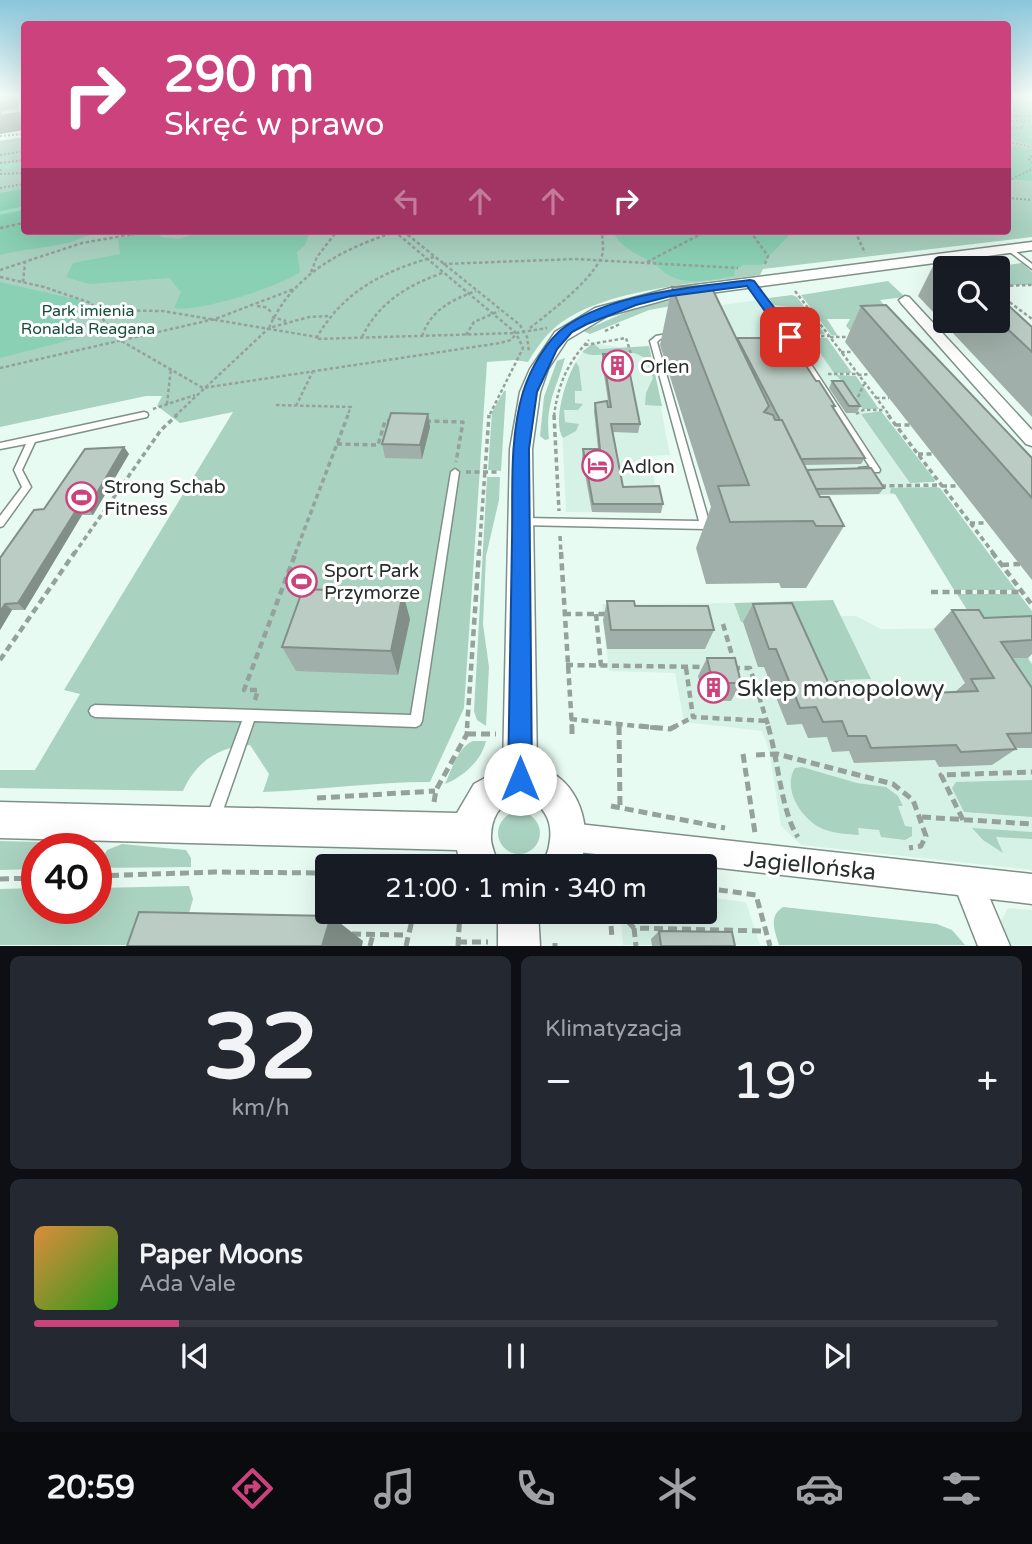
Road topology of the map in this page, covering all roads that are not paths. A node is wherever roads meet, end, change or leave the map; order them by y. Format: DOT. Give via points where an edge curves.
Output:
graph roads {
  1 [pos="1032,246"];
  2 [pos="1007,248"];
  3 [pos="1032,267"];
  4 [pos="754,275"];
  5 [pos="905,300"];
  6 [pos="677,335"];
  7 [pos="144,415"];
  8 [pos="32,440"];
  9 [pos="1032,440"];
  10 [pos="0,446"];
  11 [pos="858,470"];
  12 [pos="455,472"];
  13 [pos="690,474"];
  14 [pos="701,474"];
  15 [pos="521,522"];
  16 [pos="0,523"];
  17 [pos="95,711"];
  18 [pos="250,715"];
  19 [pos="520,779"];
  20 [pos="0,820"];
  21 [pos="211,825"];
  22 [pos="475,849"];
  23 [pos="565,852"];
  24 [pos="967,882"];
  25 [pos="1032,889"];
  26 [pos="522,924"];
  27 [pos="530,944"];
  28 [pos="994,946"];
  1 -- 2 [label="street"];
  2 -- 3 [label="lane"];
  2 -- 4 [label="street" via="945,260"];
  4 -- 11 [label="lane" via="876,470"];
  4 -- 15 [label="street" via="601,313 568,330 551,348 535,380 525,416"];
  5 -- 9 [label="street"];
  6 -- 13 [label="lane" via="653,341"];
  7 -- 8 [label="lane"];
  8 -- 10 [label="lane"];
  8 -- 16 [label="lane" via="18,470 27,487"];
  12 -- 18 [label="lane" via="416,721"];
  13 -- 14 [label="lane"];
  13 -- 15 [label="lane" via="705,525"];
  15 -- 19 [label="street"];
  17 -- 18 [label="lane"];
  18 -- 21 [label="lane"];
  19 -- 22 [label="street" via="502,783 486,794 475,811"];
  19 -- 23 [label="street" via="539,783 555,796 566,814"];
  20 -- 21 [label="street"];
  21 -- 22 [label="street"];
  23 -- 24 [label="street, Jagiellońska"];
  24 -- 25 [label="street, Jagiellońska"];
  24 -- 28 [label="street"];
  26 -- 27 [label="street"];
}
